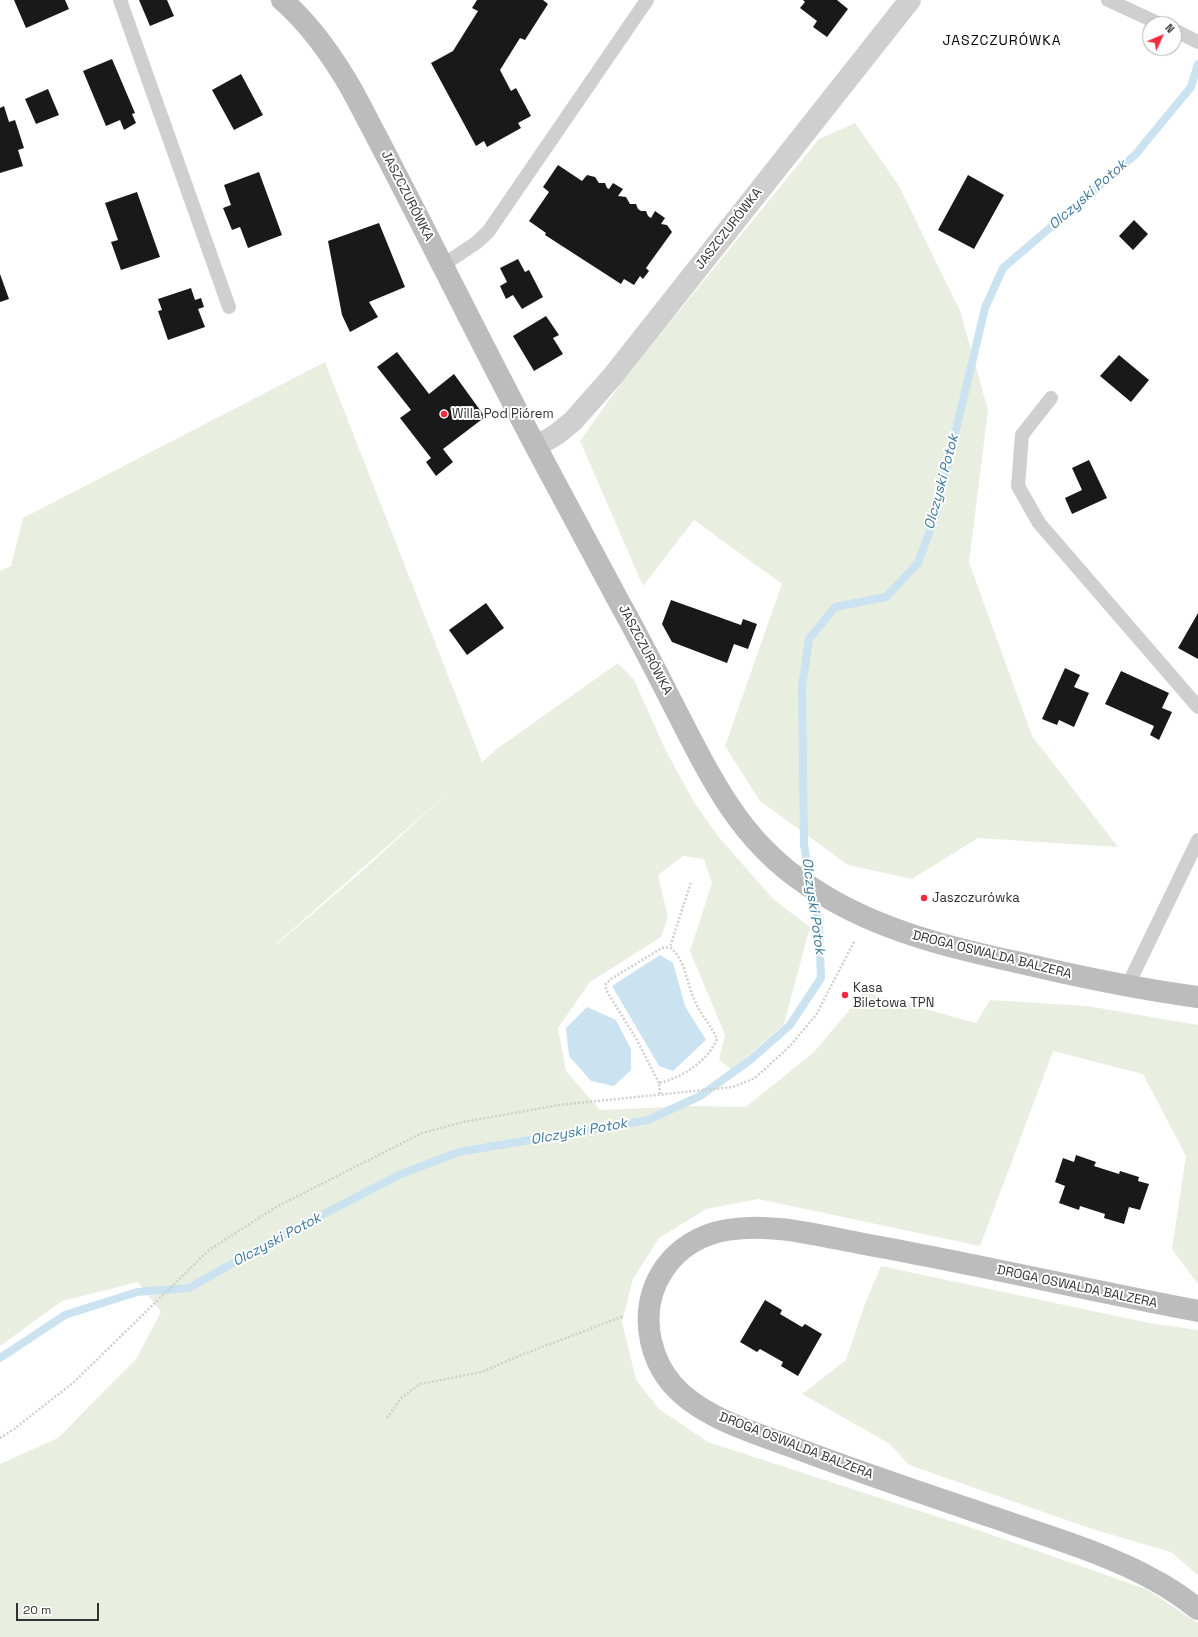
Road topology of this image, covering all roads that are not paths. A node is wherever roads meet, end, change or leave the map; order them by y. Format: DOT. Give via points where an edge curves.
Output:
graph roads {
  1 [pos="120,0"];
  2 [pos="282,0"];
  3 [pos="647,0"];
  4 [pos="910,0"];
  5 [pos="1108,0"];
  6 [pos="1143,16"];
  7 [pos="1182,34"];
  8 [pos="1192,40"];
  9 [pos="443,265"];
  10 [pos="229,307"];
  11 [pos="1051,398"];
  12 [pos="536,447"];
  13 [pos="1198,707"];
  14 [pos="1198,840"];
  15 [pos="762,847"];
  16 [pos="1127,987"];
  17 [pos="1198,997"];
  18 [pos="1198,1311"];
  19 [pos="1198,1609"];
  1 -- 10 [label="lane"];
  2 -- 9 [label="street, JASZCZURÓWKA" via="307,25 340,70"];
  3 -- 9 [label="lane" via="488,232"];
  4 -- 12 [label="street, JASZCZURÓWKA" via="612,377 573,421 558,434"];
  5 -- 6 [label="lane"];
  7 -- 8 [label="lane"];
  9 -- 12 [label="street, JASZCZURÓWKA"];
  11 -- 13 [label="lane" via="1022,435 1018,486 1039,523"];
  12 -- 15 [label="street, JASZCZURÓWKA" via="710,776 731,810"];
  14 -- 16 [label="lane"];
  15 -- 16 [label="street, DROGA OSWALDA BALZERA" via="819,893 888,928 960,949"];
  16 -- 17 [label="street, DROGA OSWALDA BALZERA"];
  18 -- 19 [label="street, DROGA OSWALDA BALZERA" via="894,1249 788,1230 751,1227 715,1232 682,1249 662,1272 651,1298 650,1312 651,1339 661,1370 686,1398 716,1417 810,1453 1103,1556 1158,1581"];
}
